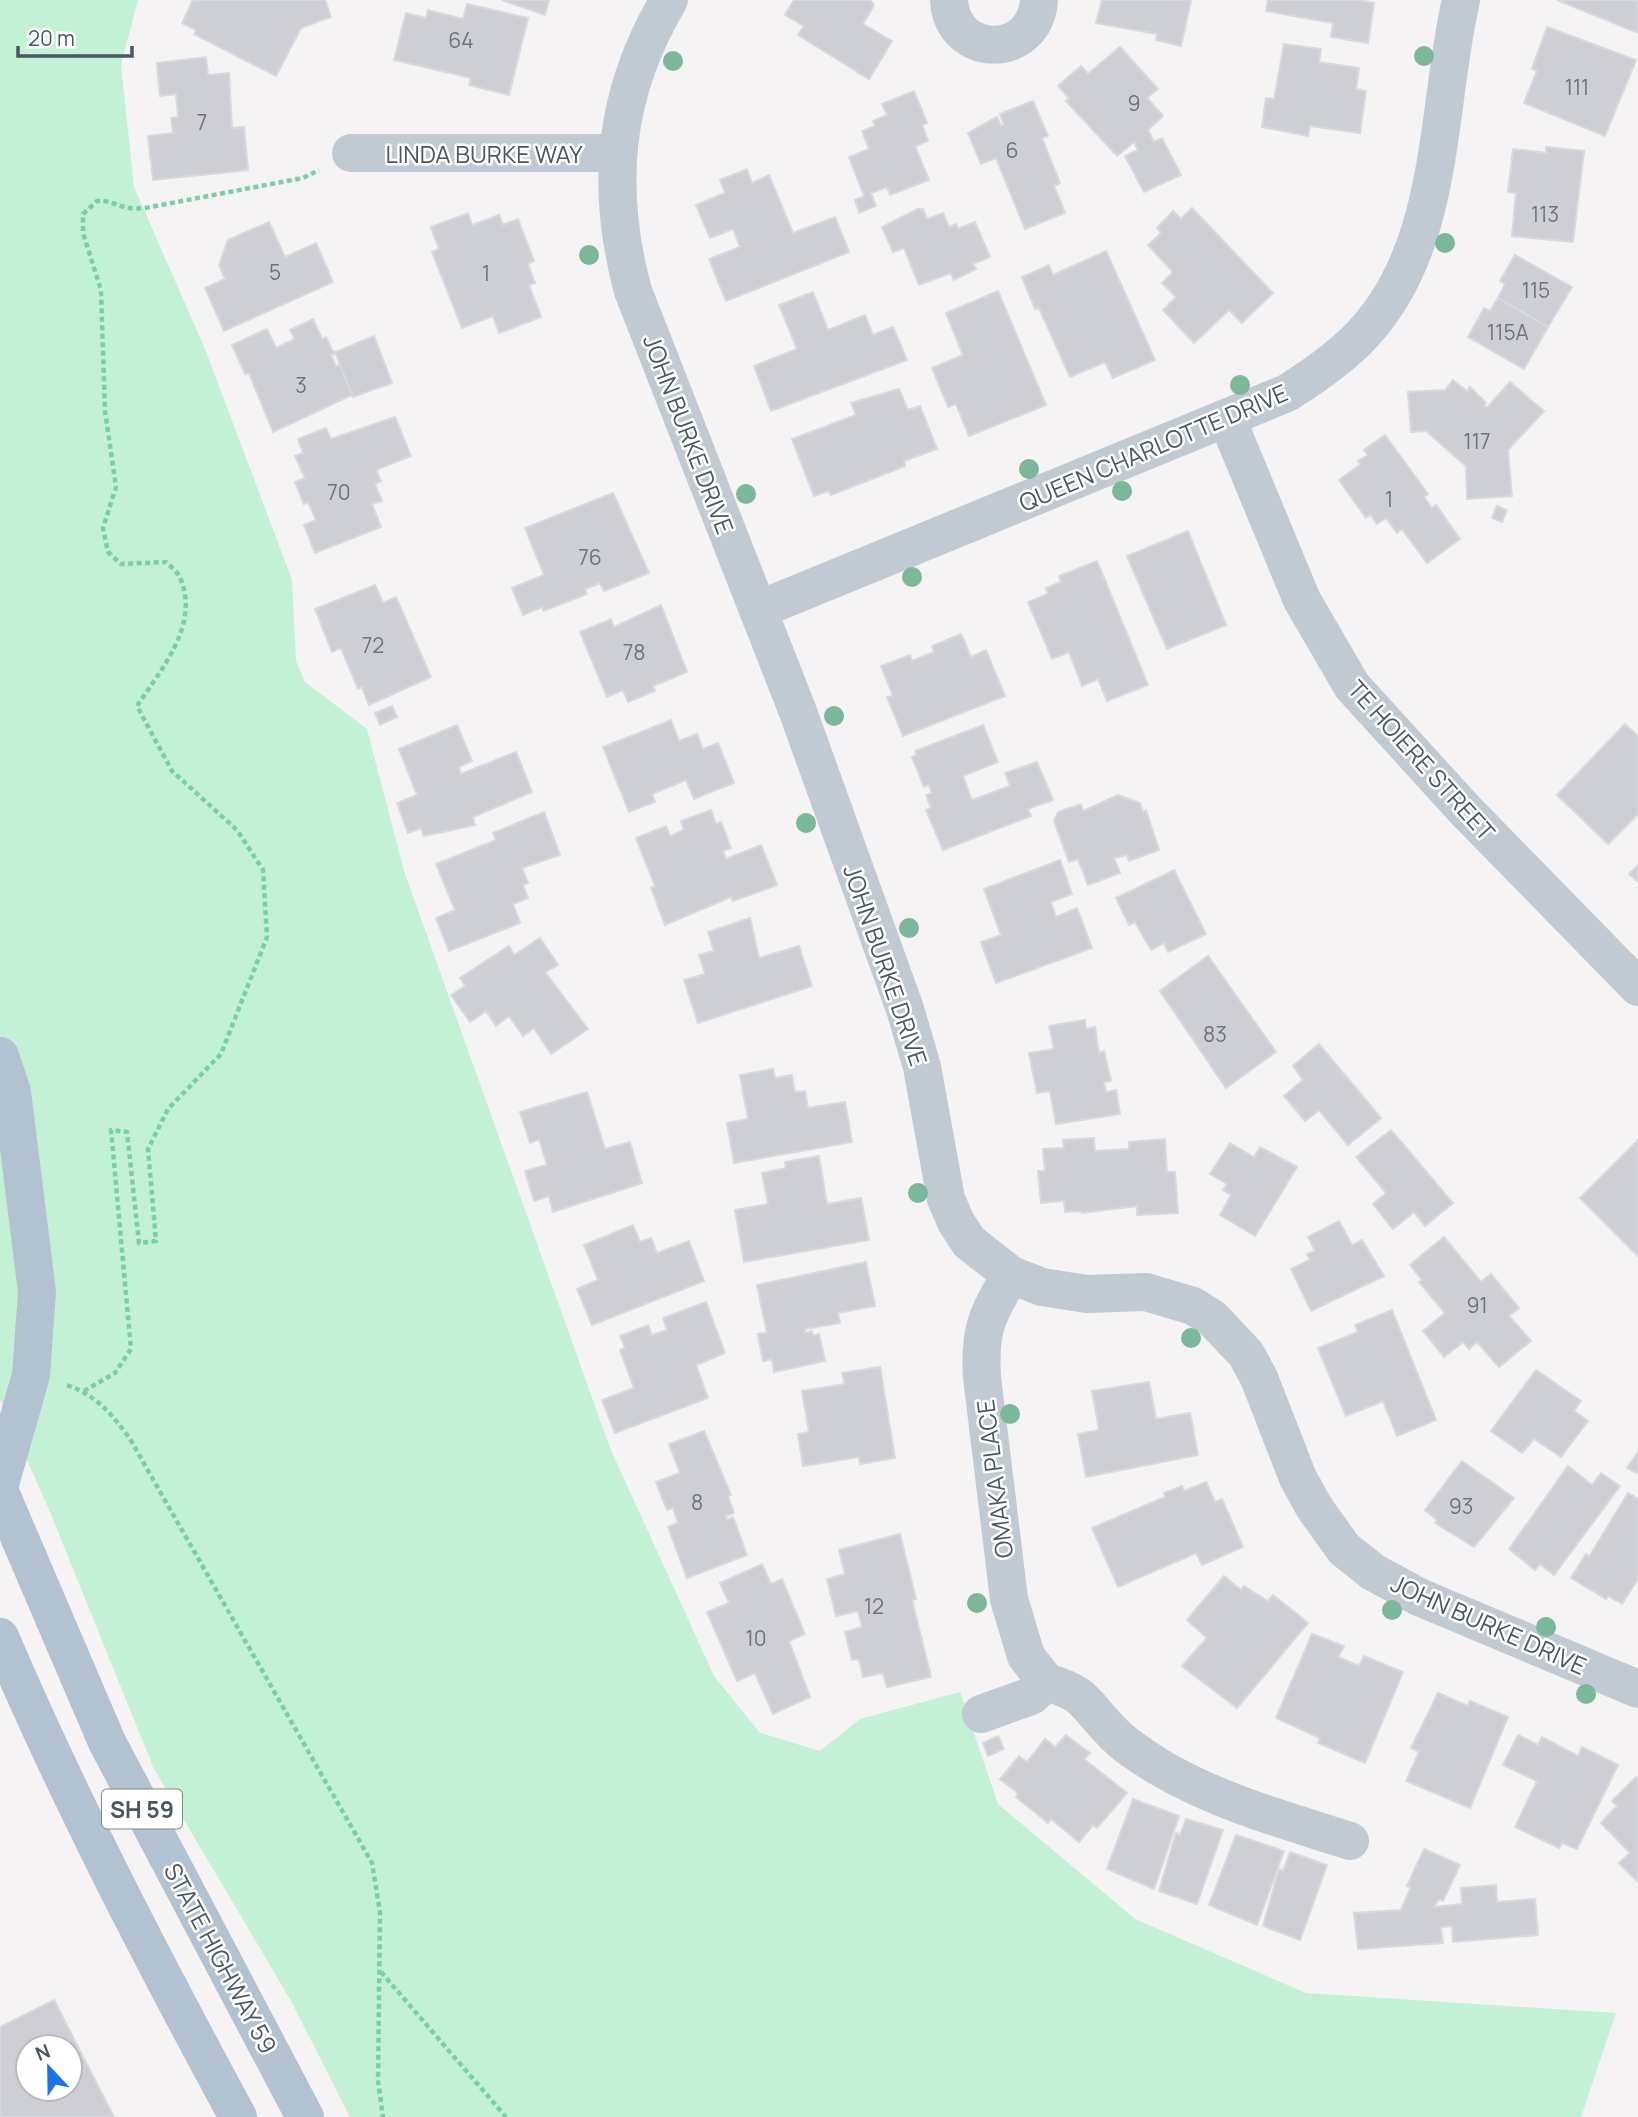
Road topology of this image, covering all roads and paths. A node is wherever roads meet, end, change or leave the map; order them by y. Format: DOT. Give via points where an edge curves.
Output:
graph roads {
  1 [pos="669,0"];
  2 [pos="949,0"];
  3 [pos="1039,0"];
  4 [pos="1461,0"];
  5 [pos="351,153"];
  6 [pos="616,153"];
  7 [pos="1227,419"];
  8 [pos="758,610"];
  9 [pos="1638,987"];
  10 [pos="0,1056"];
  11 [pos="1011,1275"];
  12 [pos="60,1383"];
  13 [pos="84,1391"];
  14 [pos="0,1484"];
  15 [pos="0,1492"];
  16 [pos="0,1637"];
  17 [pos="1046,1682"];
  18 [pos="1638,1689"];
  19 [pos="981,1714"];
  20 [pos="1350,1841"];
  21 [pos="380,1970"];
  22 [pos="238,2117"];
  23 [pos="304,2117"];
  24 [pos="383,2117"];
  25 [pos="506,2117"];
  1 -- 6 [label="street, JOHN BURKE DRIVE" via="632,76"];
  2 -- 3 [label="street" via="950,13 961,32 973,41 995,45 1028,32"];
  4 -- 7 [label="street, QUEEN CHARLOTTE DRIVE" via="1425,218 1385,306 1356,341 1321,372 1287,393"];
  5 -- 6 [label="street, LINDA BURKE WAY"];
  5 -- 13 [label="path" via="303,178 127,210 97,201 83,214 83,233 100,290 105,411 116,487 103,528 108,552 121,564 166,562 180,578 186,615 175,648 137,706 172,771 237,830 263,870 267,937 221,1054 168,1109 148,1149 156,1241 139,1243 127,1132 111,1130 131,1349 115,1373"];
  6 -- 8 [label="street, JOHN BURKE DRIVE" via="622,252 633,291"];
  7 -- 8 [label="street, QUEEN CHARLOTTE DRIVE"];
  7 -- 9 [label="street, TE HOIERE STREET" via="1302,600 1352,686"];
  8 -- 11 [label="street, JOHN BURKE DRIVE" via="917,1047 946,1199 969,1242"];
  10 -- 14 [label="main road" via="12,1092 37,1292 32,1375"];
  11 -- 17 [label="street, OMAKA PLACE" via="983,1324 982,1377 1009,1600 1026,1656"];
  11 -- 18 [label="street, JOHN BURKE DRIVE" via="1062,1292 1146,1292 1193,1306 1212,1318 1245,1354 1259,1378 1298,1478 1344,1549 1373,1572 1419,1597"];
  12 -- 13 [label="path"];
  13 -- 21 [label="path" via="108,1408 130,1439 372,1863 379,1891"];
  15 -- 23 [label="main road, STATE HIGHWAY 59 / SH 59" via="107,1742"];
  16 -- 22 [label="main road, SH 59" via="41,1733 145,1943"];
  17 -- 19 [label="street" via="1031,1696"];
  17 -- 20 [label="street" via="1072,1690 1112,1732 1161,1768 1218,1797"];
  21 -- 24 [label="path" via="378,2081"];
  21 -- 25 [label="path"];
}
